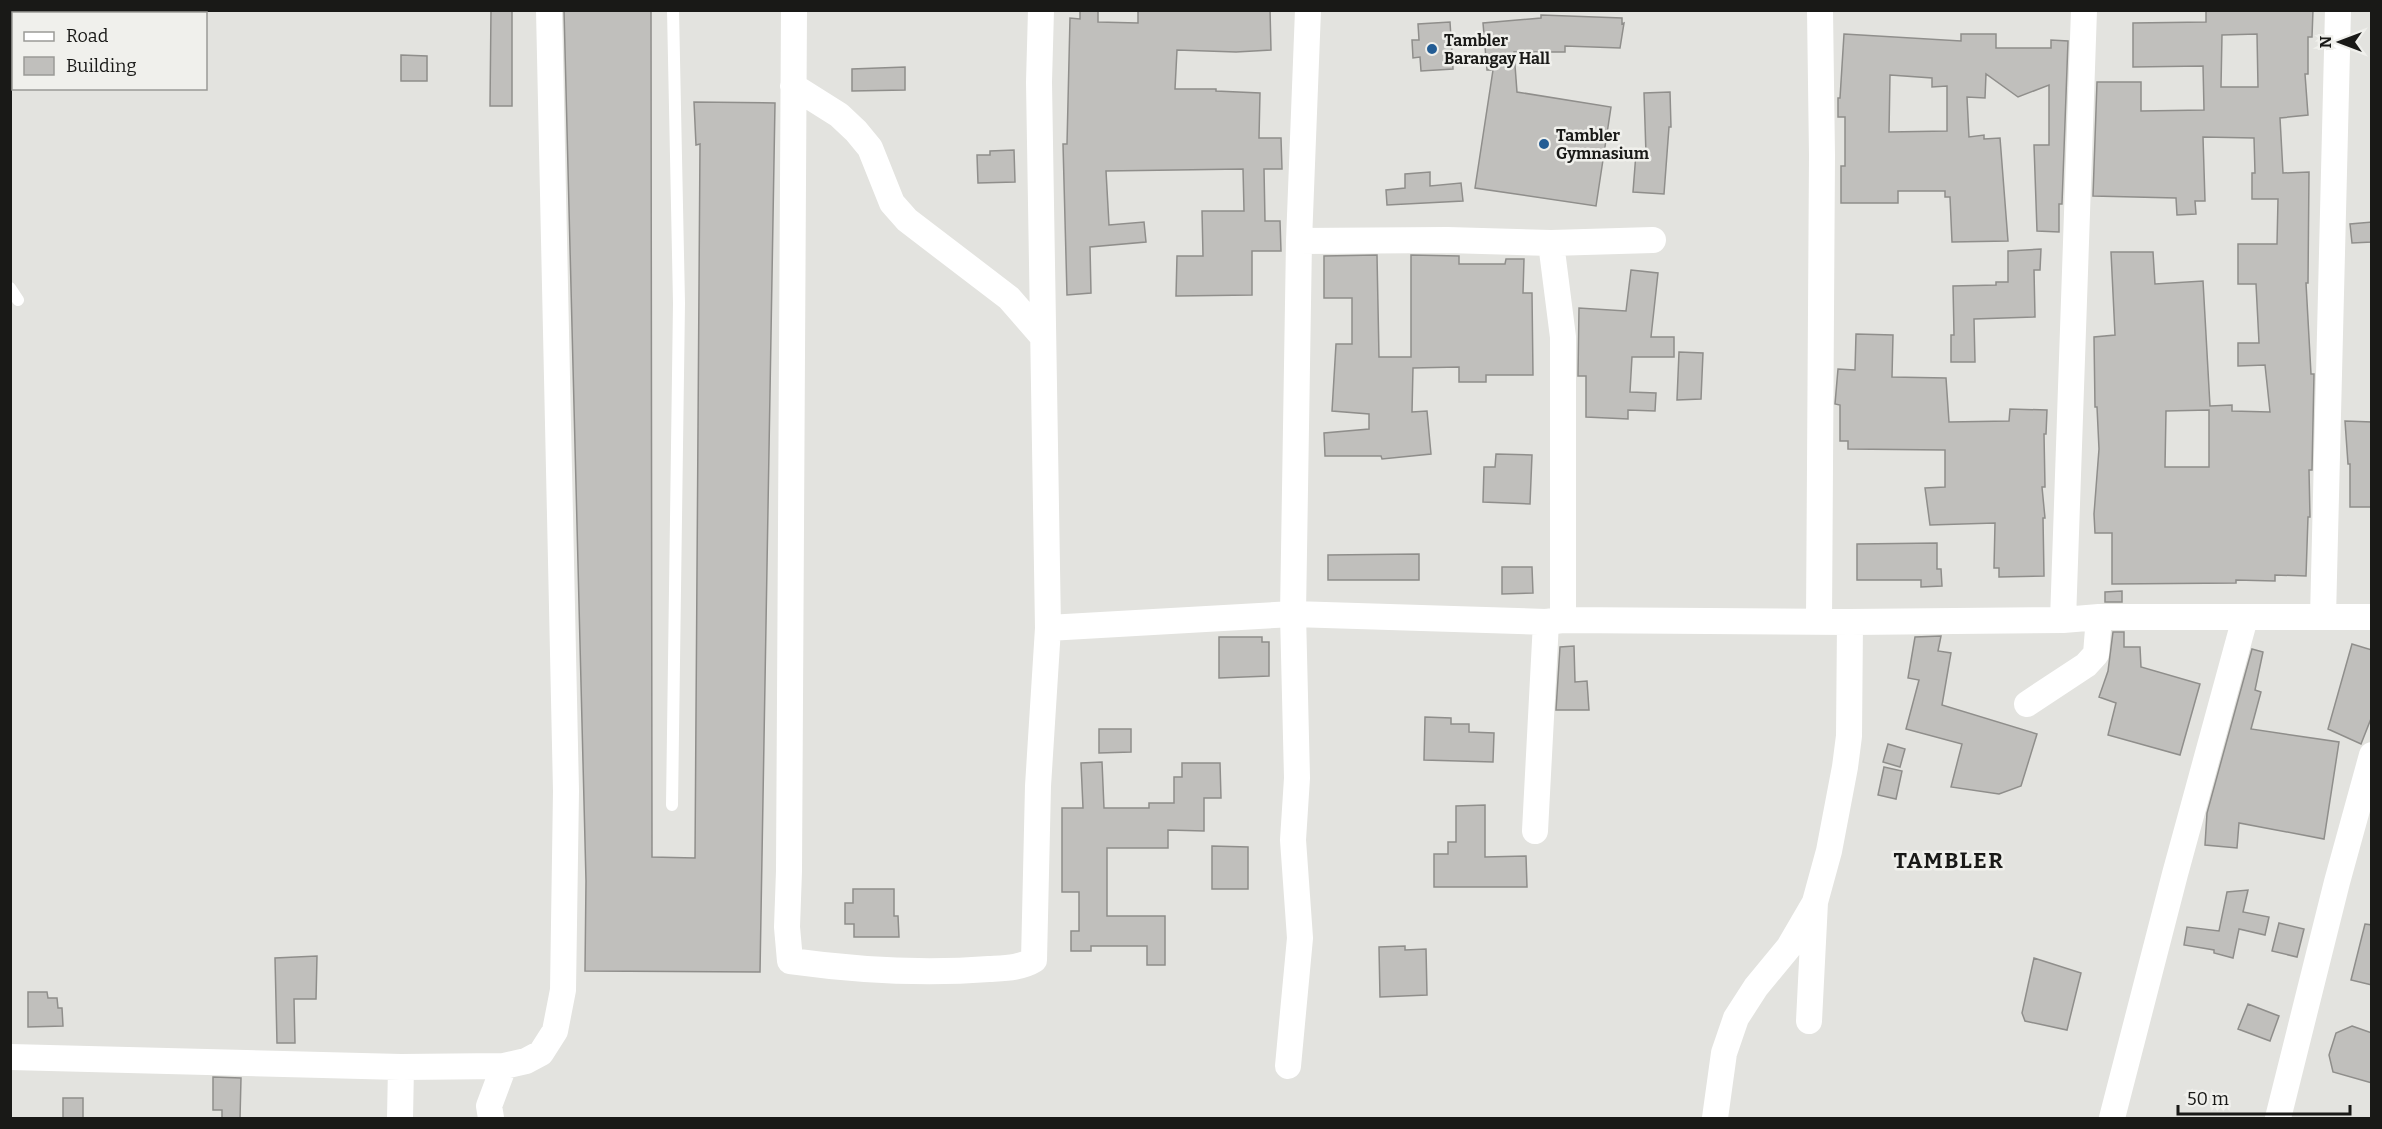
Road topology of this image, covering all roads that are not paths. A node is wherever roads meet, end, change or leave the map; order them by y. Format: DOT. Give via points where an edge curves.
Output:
graph roads {
  1 [pos="549,10"];
  2 [pos="673,10"];
  3 [pos="794,10"];
  4 [pos="1041,10"];
  5 [pos="1308,10"];
  6 [pos="1820,10"];
  7 [pos="2084,10"];
  8 [pos="2338,10"];
  9 [pos="793,86"];
  10 [pos="1653,240"];
  11 [pos="1299,241"];
  12 [pos="1551,243"];
  13 [pos="10,288"];
  14 [pos="18,300"];
  15 [pos="1043,337"];
  16 [pos="1293,614"];
  17 [pos="2099,617"];
  18 [pos="2323,617"];
  19 [pos="2372,617"];
  20 [pos="2245,618"];
  21 [pos="2064,620"];
  22 [pos="1555,621"];
  23 [pos="1819,621"];
  24 [pos="1850,622"];
  25 [pos="1048,628"];
  26 [pos="2027,704"];
  27 [pos="2372,755"];
  28 [pos="672,805"];
  29 [pos="1535,831"];
  30 [pos="1815,902"];
  31 [pos="1809,1021"];
  32 [pos="10,1057"];
  33 [pos="504,1066"];
  34 [pos="1288,1066"];
  35 [pos="401,1067"];
  36 [pos="400,1119"];
  37 [pos="491,1119"];
  38 [pos="1715,1119"];
  39 [pos="2112,1119"];
  40 [pos="2278,1119"];
  1 -- 33 [label="street" via="565,767 563,990 555,1030 541,1053"];
  2 -- 28 [label="lane" via="679,303"];
  3 -- 9 [label="street"];
  4 -- 15 [label="street"];
  5 -- 11 [label="street"];
  6 -- 23 [label="street"];
  7 -- 21 [label="street"];
  8 -- 18 [label="street"];
  9 -- 15 [label="street" via="839,114 856,130 870,148 892,203 907,220 1009,298"];
  9 -- 25 [label="street" via="787,927 790,962 962,971 1007,968 1035,960 1038,786"];
  10 -- 12 [label="street"];
  11 -- 12 [label="street"];
  11 -- 16 [label="street"];
  12 -- 22 [label="street" via="1563,337"];
  13 -- 14 [label="lane"];
  15 -- 25 [label="street"];
  16 -- 22 [label="street"];
  16 -- 25 [label="street"];
  16 -- 34 [label="street" via="1297,778 1293,840 1300,938"];
  17 -- 20 [label="street"];
  17 -- 21 [label="street"];
  17 -- 26 [label="street" via="2096,654 2086,665"];
  18 -- 19 [label="street"];
  18 -- 20 [label="street"];
  20 -- 39 [label="street"];
  21 -- 24 [label="street"];
  22 -- 23 [label="street"];
  22 -- 29 [label="street"];
  23 -- 24 [label="street"];
  24 -- 30 [label="street" via="1845,766"];
  27 -- 40 [label="street"];
  30 -- 31 [label="street"];
  30 -- 38 [label="street" via="1789,947 1736,1018 1724,1053"];
  32 -- 35 [label="street"];
  33 -- 35 [label="street"];
  33 -- 37 [label="street" via="489,1106"];
  35 -- 36 [label="street"];
}
